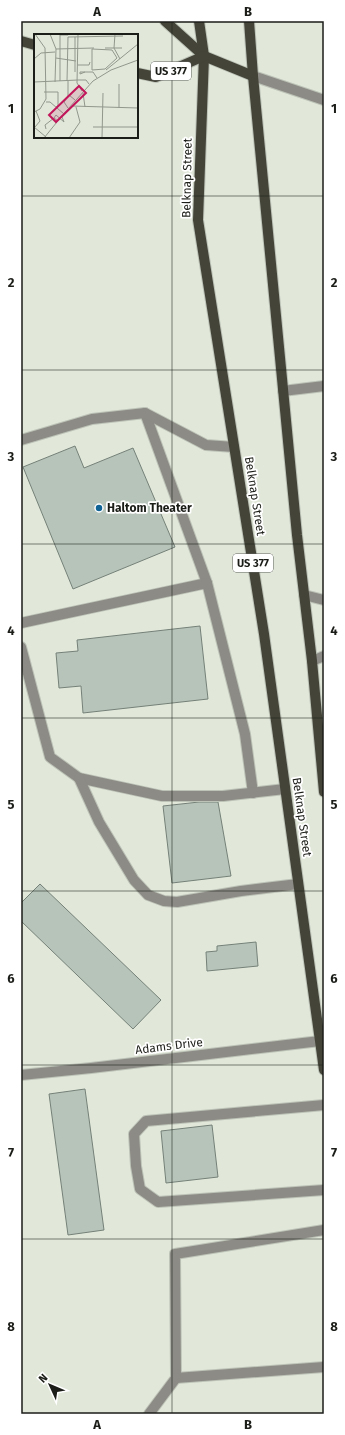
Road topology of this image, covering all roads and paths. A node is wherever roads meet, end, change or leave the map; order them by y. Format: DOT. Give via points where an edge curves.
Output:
graph roads {
  1 [pos="165,21"];
  2 [pos="199,21"];
  3 [pos="249,21"];
  4 [pos="21,41"];
  5 [pos="34,45"];
  6 [pos="204,56"];
  7 [pos="138,73"];
  8 [pos="253,76"];
  9 [pos="324,100"];
  10 [pos="324,386"];
  11 [pos="283,391"];
  12 [pos="145,413"];
  13 [pos="21,440"];
  14 [pos="234,448"];
  15 [pos="207,583"];
  16 [pos="304,595"];
  17 [pos="324,600"];
  18 [pos="21,622"];
  19 [pos="21,647"];
  20 [pos="324,656"];
  21 [pos="312,661"];
  22 [pos="321,726"];
  23 [pos="79,778"];
  24 [pos="285,789"];
  25 [pos="324,792"];
  26 [pos="253,793"];
  27 [pos="298,884"];
  28 [pos="320,1041"];
  29 [pos="324,1070"];
  30 [pos="21,1075"];
  31 [pos="324,1106"];
  32 [pos="324,1190"];
  33 [pos="324,1230"];
  34 [pos="324,1367"];
  35 [pos="176,1378"];
  36 [pos="149,1414"];
  1 -- 6 [label="main road, US 377"];
  2 -- 6 [label="main road, Belknap Street"];
  3 -- 8 [label="main road"];
  4 -- 5 [label="main road"];
  6 -- 7 [label="main road, US 377" via="156,77"];
  6 -- 8 [label="main road, US 377"];
  6 -- 14 [label="main road, Belknap Street / US 377" via="198,220"];
  8 -- 9 [label="street"];
  8 -- 11 [label="main road"];
  10 -- 11 [label="street"];
  11 -- 16 [label="main road"];
  12 -- 13 [label="street" via="92,418"];
  12 -- 14 [label="street" via="206,445"];
  12 -- 15 [label="street"];
  14 -- 24 [label="main road, Belknap Street / US 377" via="264,634"];
  15 -- 18 [label="street"];
  15 -- 26 [label="street" via="245,734"];
  16 -- 17 [label="street"];
  16 -- 21 [label="main road"];
  19 -- 23 [label="street" via="50,756"];
  20 -- 21 [label="street"];
  21 -- 22 [label="main road"];
  22 -- 25 [label="main road"];
  23 -- 26 [label="street" via="162,796 223,796"];
  23 -- 27 [label="street" via="99,822 134,880 148,895 164,901 177,902"];
  24 -- 26 [label="street"];
  24 -- 27 [label="main road, Belknap Street / US 377"];
  27 -- 28 [label="main road, Belknap Street / US 377"];
  28 -- 29 [label="main road, Belknap Street / US 377"];
  28 -- 30 [label="street, Adams Drive"];
  31 -- 32 [label="street" via="146,1121 134,1134 140,1189 158,1202"];
  33 -- 35 [label="street" via="175,1254"];
  34 -- 35 [label="street"];
  35 -- 36 [label="street"];
}
